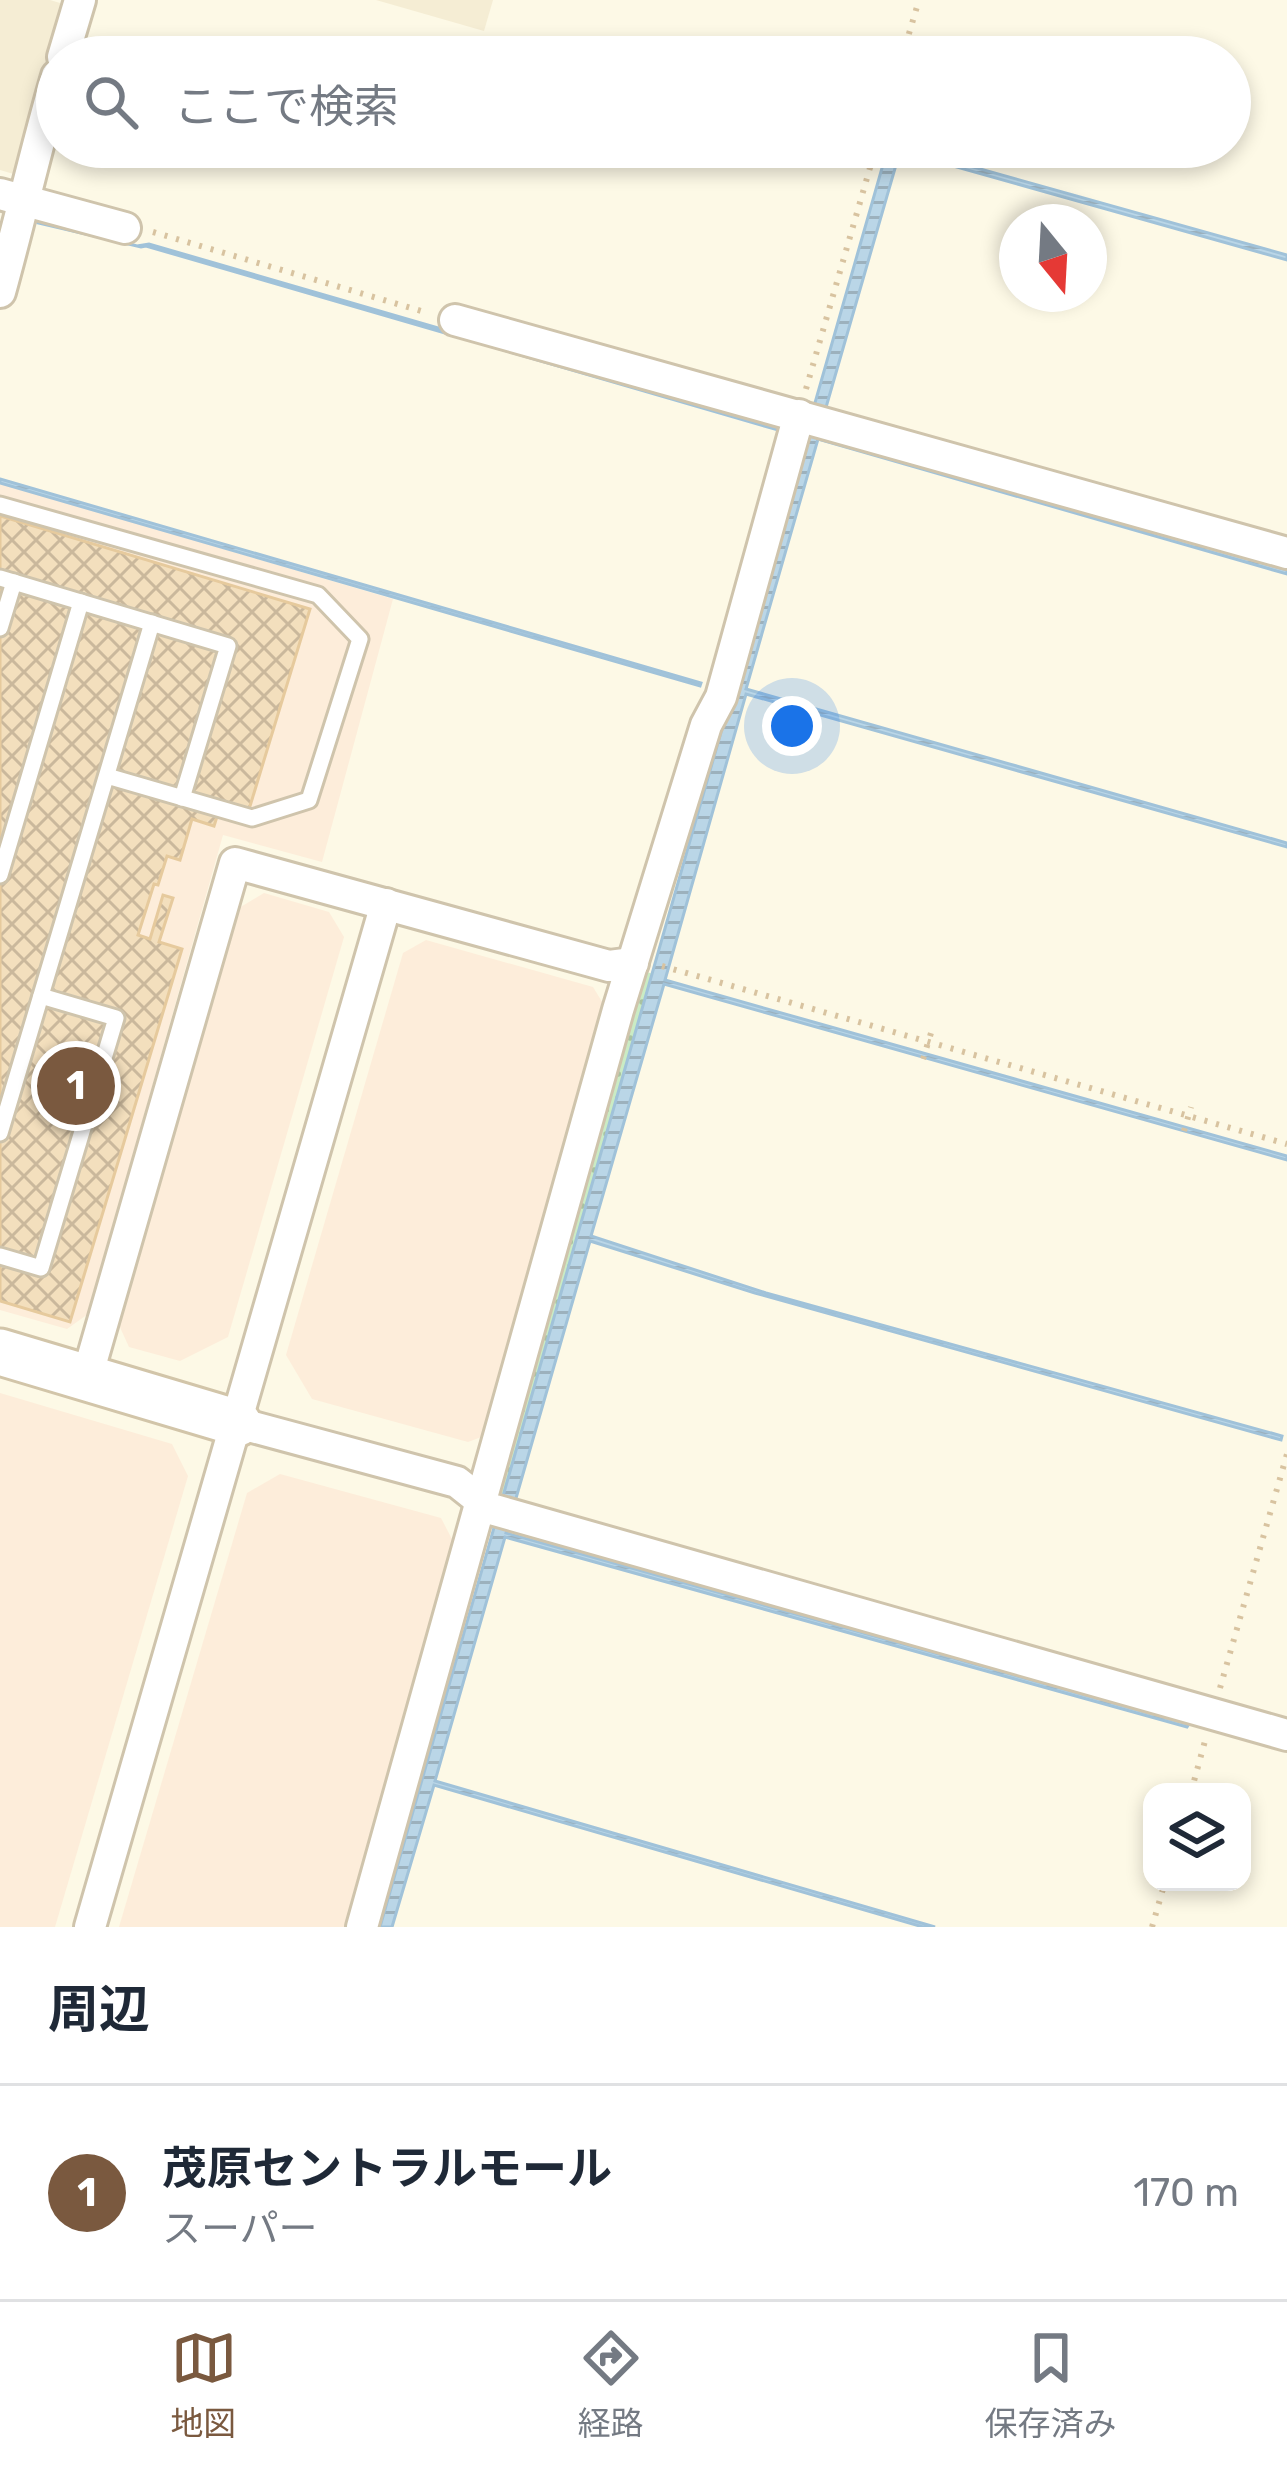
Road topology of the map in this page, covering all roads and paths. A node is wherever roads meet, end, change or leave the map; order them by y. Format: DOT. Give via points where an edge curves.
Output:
graph roads {
  1 [pos="80,0"];
  2 [pos="919,0"];
  3 [pos="69,36"];
  4 [pos="908,36"];
  5 [pos="36,131"];
  6 [pos="870,168"];
  7 [pos="11,196"];
  8 [pos="124,228"];
  9 [pos="0,292"];
  10 [pos="455,320"];
  11 [pos="799,415"];
  12 [pos="0,505"];
  13 [pos="1287,554"];
  14 [pos="7,580"];
  15 [pos="82,602"];
  16 [pos="152,623"];
  17 [pos="0,628"];
  18 [pos="107,776"];
  19 [pos="182,798"];
  20 [pos="0,874"];
  21 [pos="386,904"];
  22 [pos="633,963"];
  23 [pos="41,996"];
  24 [pos="931,1033"];
  25 [pos="923,1059"];
  26 [pos="1190,1112"];
  27 [pos="1184,1131"];
  28 [pos="0,1133"];
  29 [pos="1287,1144"];
  30 [pos="0,1256"];
  31 [pos="0,1352"];
  32 [pos="87,1377"];
  33 [pos="238,1423"];
  34 [pos="1287,1454"];
  35 [pos="481,1499"];
  36 [pos="1213,1714"];
  37 [pos="1287,1735"];
  38 [pos="1194,1783"];
  39 [pos="1162,1891"];
  40 [pos="90,1927"];
  41 [pos="362,1927"];
  42 [pos="1152,1927"];
  1 -- 3 [label="street"];
  2 -- 4 [label="path"];
  5 -- 7 [label="street"];
  6 -- 11 [label="path"];
  7 -- 8 [label="street"];
  7 -- 9 [label="street"];
  8 -- 10 [label="path"];
  10 -- 11 [label="street"];
  11 -- 13 [label="street"];
  11 -- 22 [label="street" via="721,697"];
  12 -- 19 [label="lane" via="319,596 360,639 310,800 252,818"];
  14 -- 15 [label="lane"];
  14 -- 17 [label="lane"];
  15 -- 16 [label="lane"];
  15 -- 20 [label="lane"];
  16 -- 18 [label="lane"];
  16 -- 19 [label="lane" via="228,646"];
  18 -- 19 [label="lane"];
  18 -- 23 [label="lane"];
  21 -- 22 [label="street" via="609,966"];
  21 -- 32 [label="street" via="235,863"];
  21 -- 33 [label="street"];
  22 -- 26 [label="path"];
  22 -- 35 [label="street"];
  23 -- 28 [label="lane"];
  23 -- 30 [label="lane" via="116,1018 41,1268"];
  24 -- 25 [label="path"];
  26 -- 27 [label="path"];
  26 -- 29 [label="path"];
  31 -- 32 [label="street"];
  32 -- 33 [label="street"];
  33 -- 35 [label="street" via="457,1482"];
  33 -- 40 [label="street"];
  34 -- 36 [label="path"];
  35 -- 36 [label="street" via="491,1509"];
  35 -- 41 [label="street"];
  36 -- 37 [label="street"];
  36 -- 38 [label="path"];
  39 -- 42 [label="path"];
}
